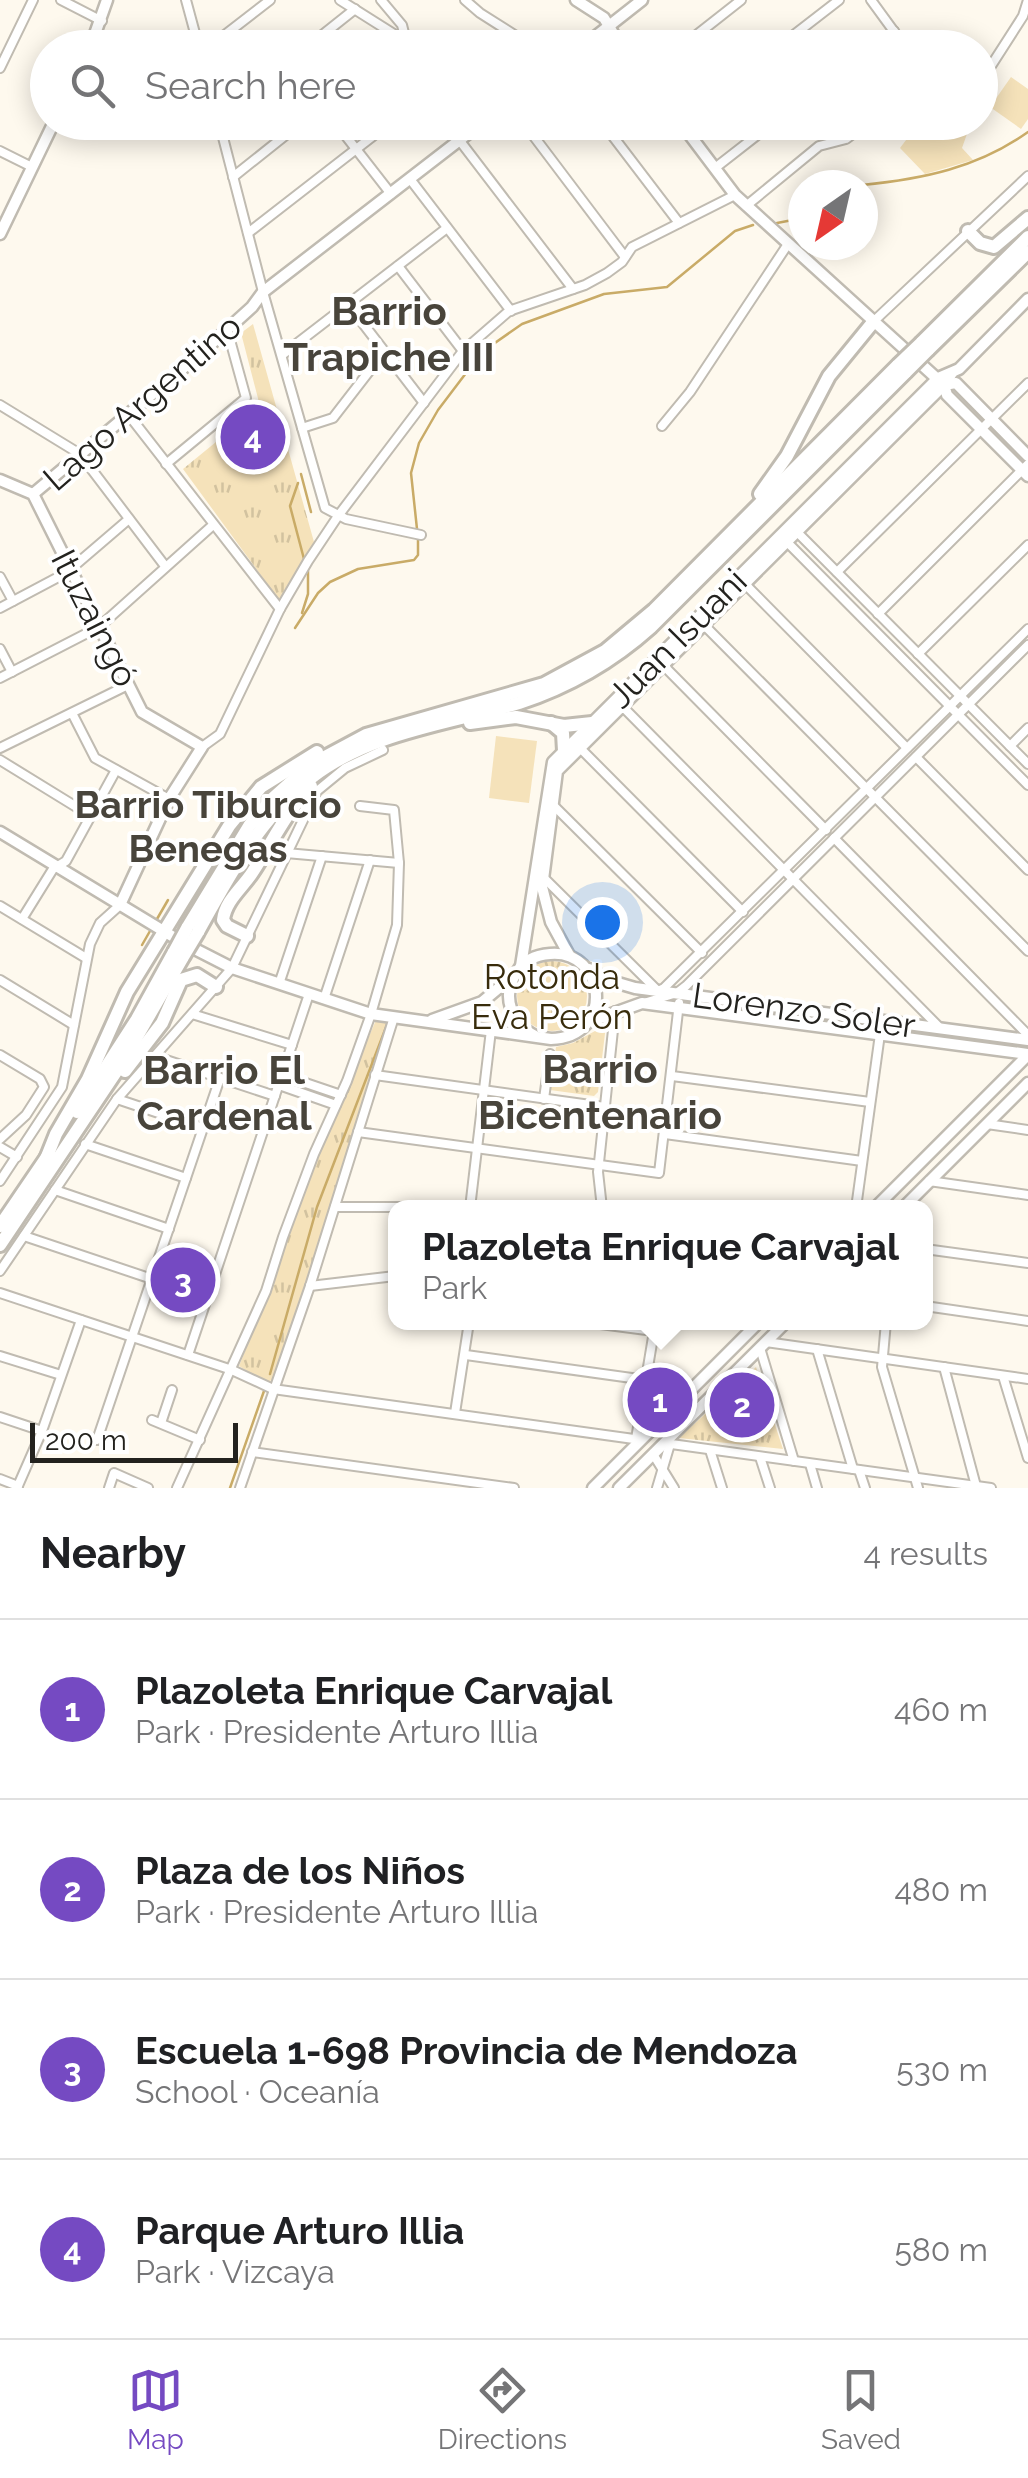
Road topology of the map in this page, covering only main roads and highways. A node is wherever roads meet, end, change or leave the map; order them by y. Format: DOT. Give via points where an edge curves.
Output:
graph roads {
  1 [pos="1028,218"];
  2 [pos="968,231"];
  3 [pos="1028,237"];
  4 [pos="1028,252"];
  5 [pos="874,321"];
  6 [pos="924,346"];
  7 [pos="902,368"];
  8 [pos="718,545"];
  9 [pos="599,721"];
  10 [pos="549,722"];
  11 [pos="408,727"];
  12 [pos="428,727"];
  13 [pos="378,739"];
  14 [pos="572,746"];
  15 [pos="340,758"];
  16 [pos="192,930"];
  17 [pos="247,936"];
  18 [pos="178,954"];
  19 [pos="216,987"];
  20 [pos="82,1123"];
  21 [pos="46,1159"];
  22 [pos="0,1226"];
  23 [pos="0,1245"];
  1 -- 2 [label="highway" via="994,248"];
  3 -- 6 [label="highway"];
  4 -- 6 [label="highway"];
  5 -- 8 [label="highway" via="828,376 777,472"];
  6 -- 7 [label="highway, bridge"];
  7 -- 8 [label="highway"];
  7 -- 12 [label="highway" via="634,642 549,692"];
  8 -- 11 [label="highway" via="634,628 586,663 527,690"];
  9 -- 10 [label="highway"];
  10 -- 12 [label="highway" via="516,717"];
  10 -- 14 [label="highway"];
  11 -- 12 [label="highway"];
  11 -- 13 [label="highway"];
  13 -- 15 [label="highway"];
  13 -- 16 [label="highway" via="310,765 272,798 231,854"];
  13 -- 21 [label="highway" via="311,755 261,787 229,826 127,992"];
  15 -- 16 [label="highway" via="264,822"];
  15 -- 17 [label="highway" via="278,826 226,907 227,926"];
  16 -- 18 [label="highway, bridge"];
  18 -- 20 [label="highway"];
  18 -- 21 [label="highway"];
  19 -- 20 [label="highway" via="198,975 182,980 154,1036"];
  20 -- 23 [label="highway"];
  21 -- 22 [label="highway"];
}
